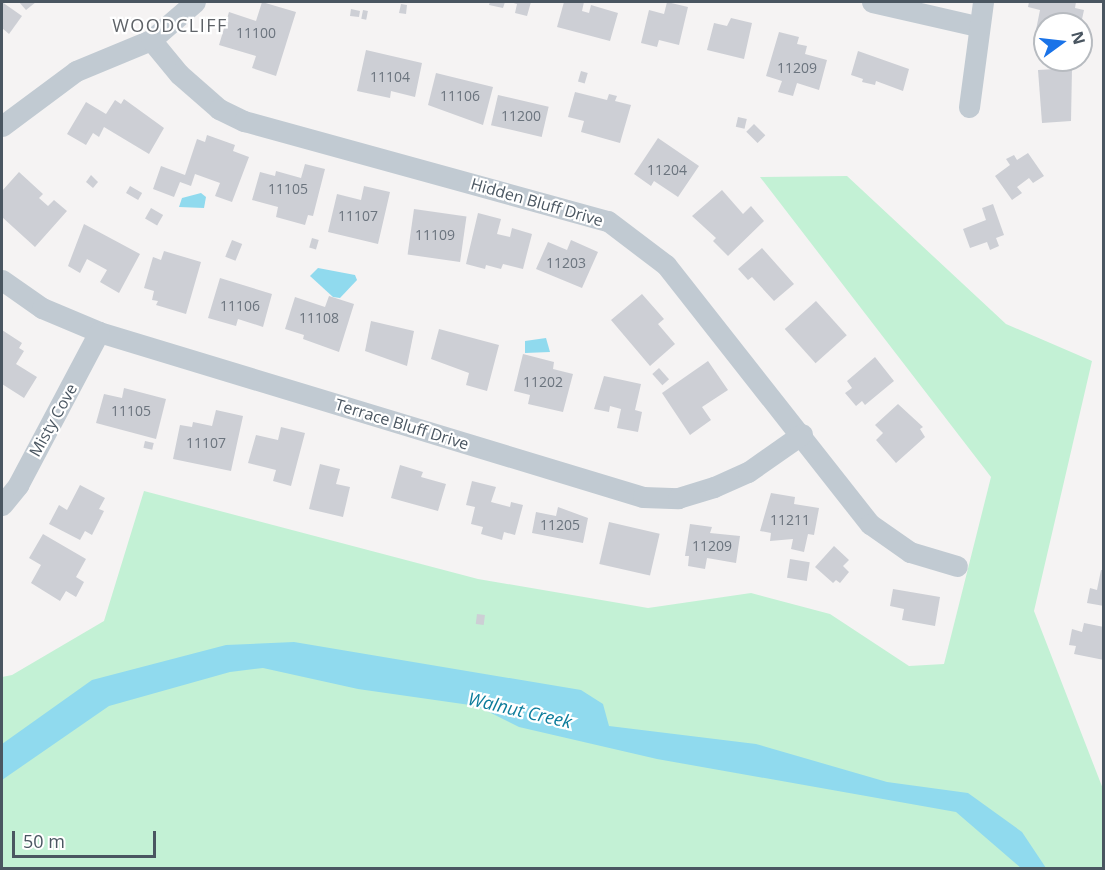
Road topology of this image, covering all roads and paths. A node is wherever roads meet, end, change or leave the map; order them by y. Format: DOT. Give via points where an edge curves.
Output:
graph roads {
  1 [pos="195,2"];
  2 [pos="872,2"];
  3 [pos="983,2"];
  4 [pos="977,26"];
  5 [pos="151,40"];
  6 [pos="969,106"];
  7 [pos="2,126"];
  8 [pos="2,280"];
  9 [pos="99,332"];
  10 [pos="802,434"];
  11 [pos="2,505"];
  12 [pos="957,566"];
  1 -- 5 [label="street"];
  2 -- 4 [label="street"];
  3 -- 4 [label="street"];
  4 -- 6 [label="street"];
  5 -- 7 [label="street" via="76,71"];
  5 -- 10 [label="street, Hidden Bluff Drive" via="179,74 219,109 244,121 608,221 666,266"];
  8 -- 9 [label="street, Terrace Bluff Drive" via="58,316"];
  9 -- 10 [label="street, Terrace Bluff Drive" via="643,497 678,498 714,487 748,472"];
  9 -- 11 [label="street, Misty Cove" via="18,485"];
  10 -- 12 [label="street, Hidden Bluff Drive" via="870,524 910,552"];
}
